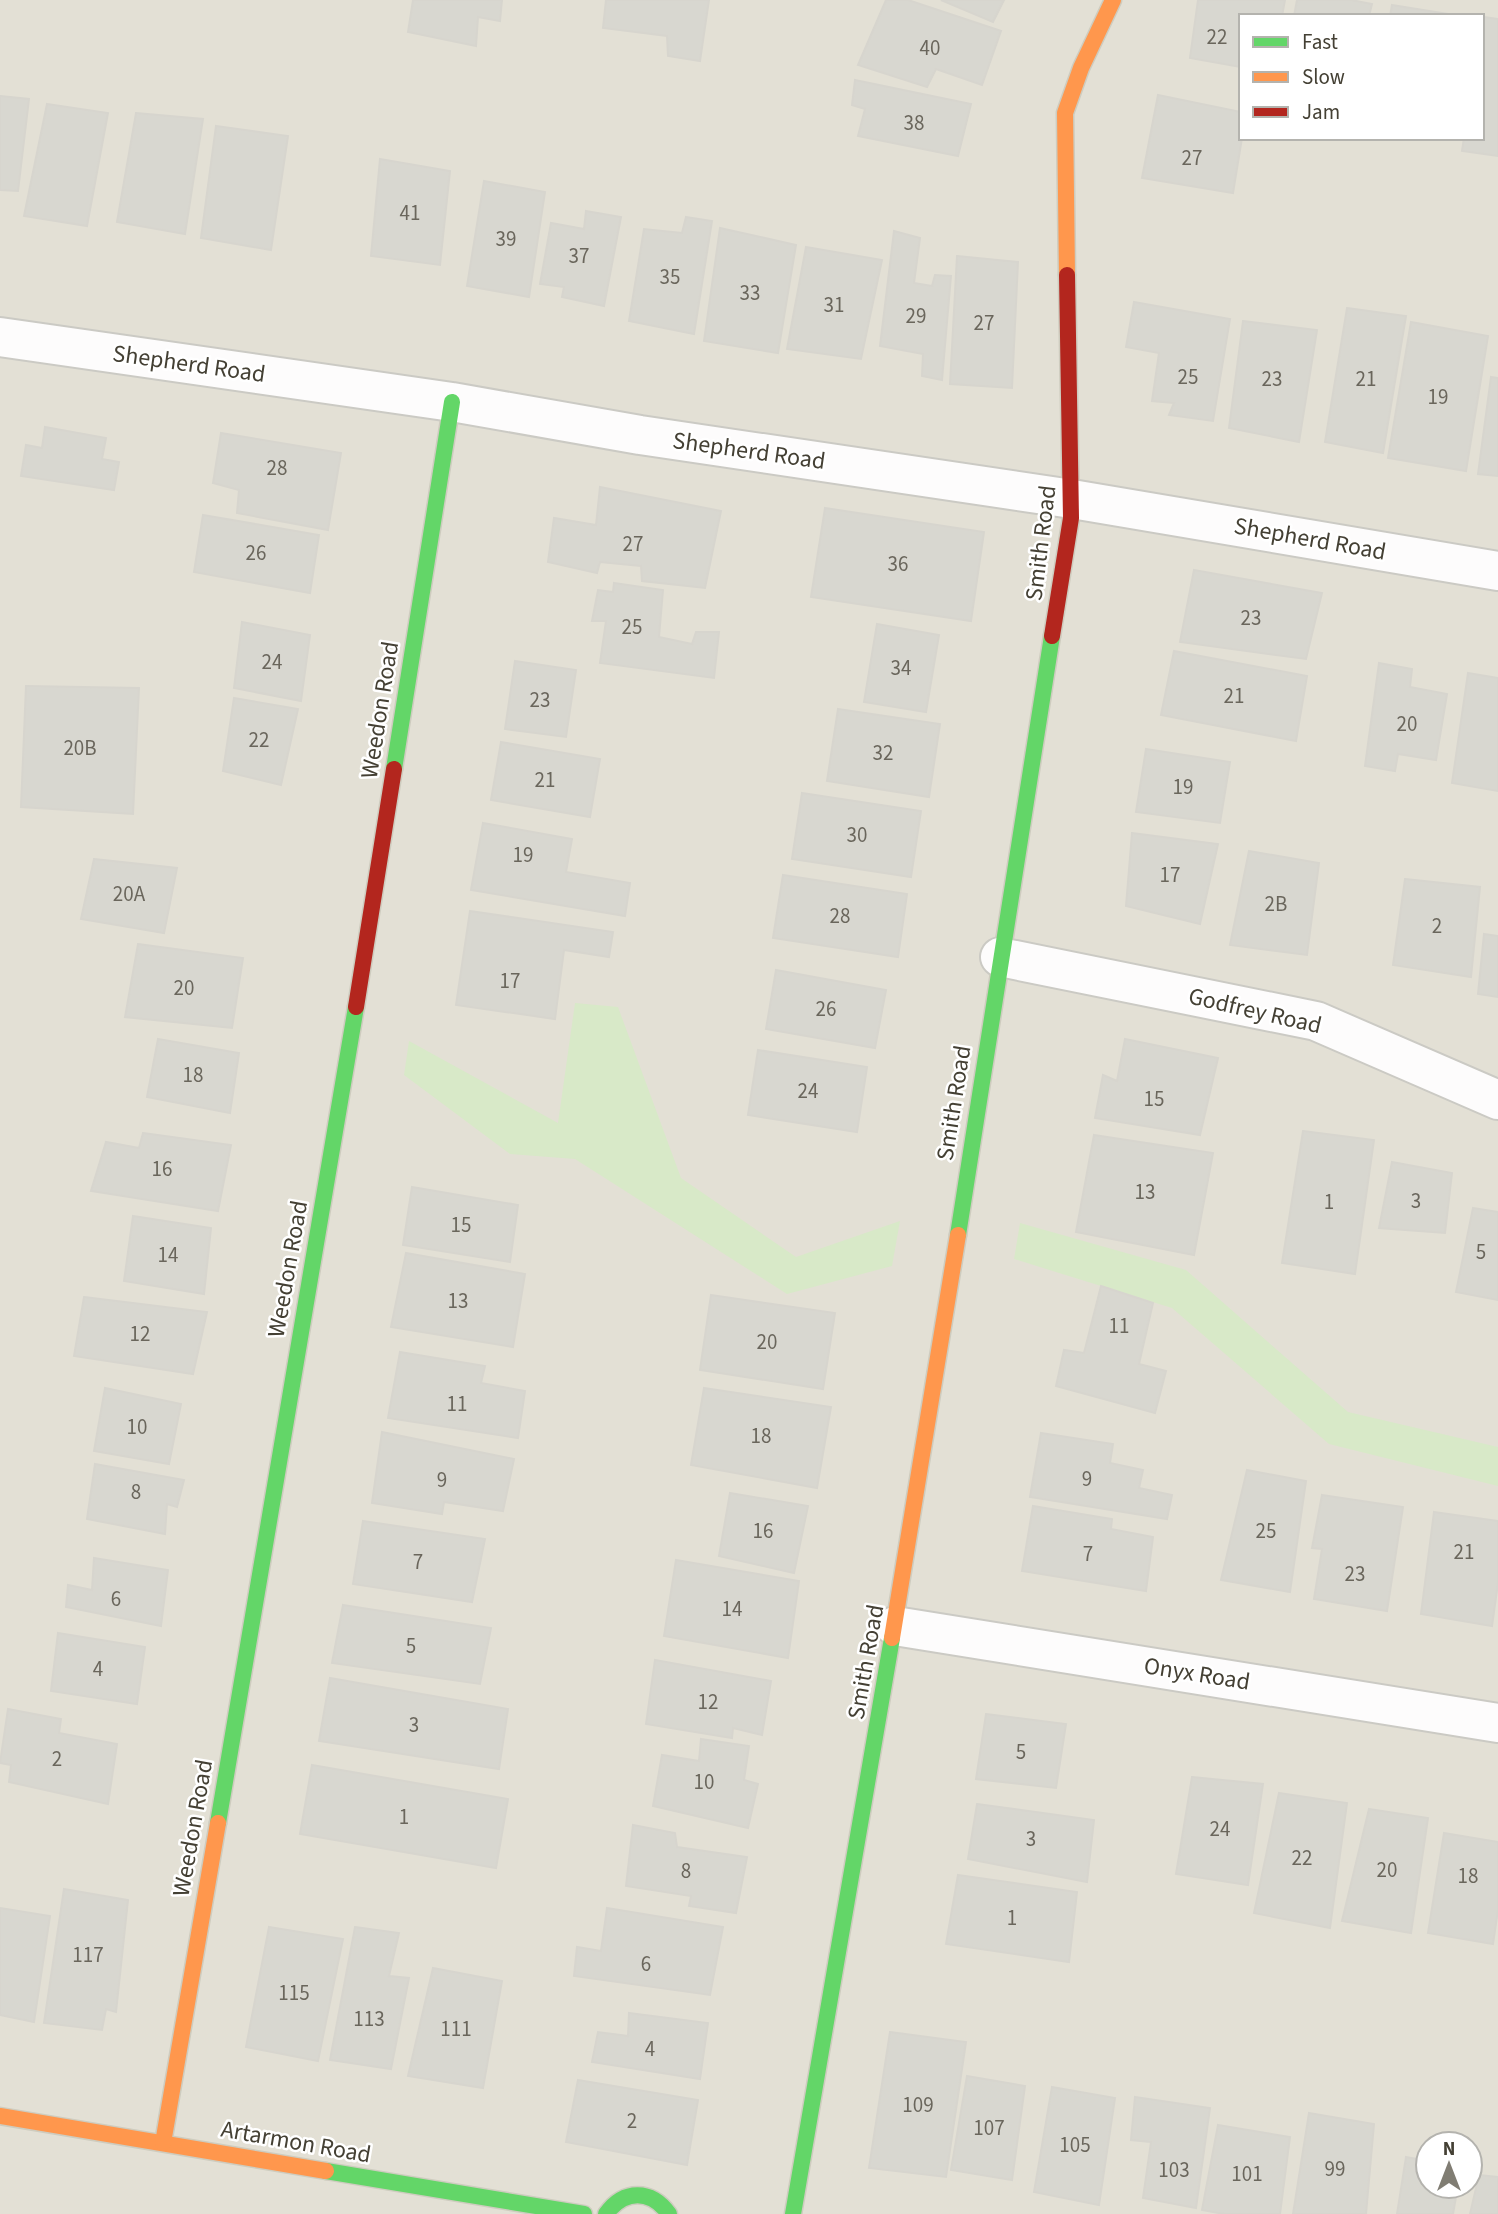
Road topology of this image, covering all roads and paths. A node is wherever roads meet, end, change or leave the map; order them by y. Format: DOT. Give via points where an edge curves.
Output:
graph roads {
  1 [pos="1113,0"];
  2 [pos="0,337"];
  3 [pos="452,402"];
  4 [pos="1072,499"];
  5 [pos="1498,570"];
  6 [pos="1000,957"];
  7 [pos="1498,1100"];
  8 [pos="895,1626"];
  9 [pos="1498,1723"];
  10 [pos="0,2116"];
  11 [pos="163,2143"];
  12 [pos="584,2214"];
  13 [pos="606,2214"];
  14 [pos="668,2214"];
  15 [pos="793,2214"];
  1 -- 4 [label="street, Smith Road" via="1065,113"];
  2 -- 3 [label="street, Shepherd Road"];
  3 -- 4 [label="street, Shepherd Road" via="640,435"];
  3 -- 11 [label="street, Weedon Road" via="344,1075"];
  4 -- 5 [label="street, Shepherd Road"];
  4 -- 6 [label="street, Smith Road"];
  6 -- 7 [label="street, Godfrey Road" via="1315,1021"];
  6 -- 8 [label="street, Smith Road"];
  8 -- 9 [label="street, Onyx Road"];
  8 -- 15 [label="street, Smith Road"];
  10 -- 11 [label="street, Artarmon Road"];
  11 -- 12 [label="street, Artarmon Road"];
  13 -- 14 [label="street" via="616,2201 634,2193 653,2197"];
}
